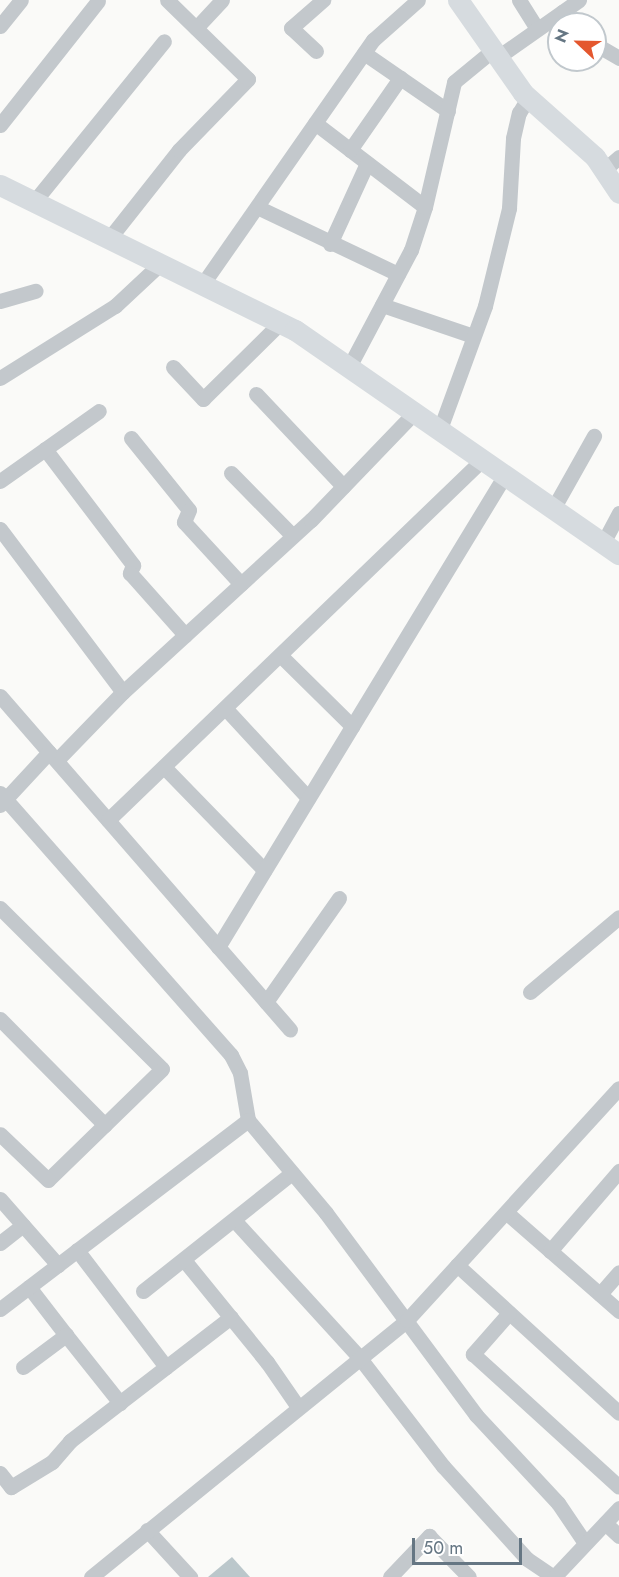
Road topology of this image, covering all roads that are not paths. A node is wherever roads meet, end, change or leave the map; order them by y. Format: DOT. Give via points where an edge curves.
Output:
graph roads {
  1 [pos="21,0"];
  2 [pos="167,0"];
  3 [pos="222,0"];
  4 [pos="323,0"];
  5 [pos="418,0"];
  6 [pos="458,0"];
  7 [pos="519,0"];
  8 [pos="579,0"];
  9 [pos="98,1"];
  10 [pos="562,12"];
  11 [pos="547,22"];
  12 [pos="0,26"];
  13 [pos="196,28"];
  14 [pos="537,29"];
  15 [pos="164,41"];
  16 [pos="316,51"];
  17 [pos="364,53"];
  18 [pos="495,53"];
  19 [pos="400,78"];
  20 [pos="528,98"];
  21 [pos="448,111"];
  22 [pos="315,123"];
  23 [pos="0,125"];
  24 [pos="350,150"];
  25 [pos="367,163"];
  26 [pos="611,164"];
  27 [pos="0,185"];
  28 [pos="619,193"];
  29 [pos="33,203"];
  30 [pos="257,207"];
  31 [pos="425,207"];
  32 [pos="108,240"];
  33 [pos="330,244"];
  34 [pos="159,265"];
  35 [pos="398,274"];
  36 [pos="202,285"];
  37 [pos="36,291"];
  38 [pos="0,301"];
  39 [pos="382,305"];
  40 [pos="280,323"];
  41 [pos="473,336"];
  42 [pos="0,364"];
  43 [pos="19,366"];
  44 [pos="173,367"];
  45 [pos="349,367"];
  46 [pos="0,378"];
  47 [pos="256,394"];
  48 [pos="99,411"];
  49 [pos="415,412"];
  50 [pos="440,429"];
  51 [pos="594,436"];
  52 [pos="131,438"];
  53 [pos="45,449"];
  54 [pos="483,459"];
  55 [pos="231,473"];
  56 [pos="505,475"];
  57 [pos="0,481"];
  58 [pos="343,486"];
  59 [pos="554,509"];
  60 [pos="619,513"];
  61 [pos="0,529"];
  62 [pos="293,536"];
  63 [pos="611,549"];
  64 [pos="241,584"];
  65 [pos="185,635"];
  66 [pos="281,656"];
  67 [pos="123,692"];
  68 [pos="0,696"];
  69 [pos="226,708"];
  70 [pos="352,726"];
  71 [pos="53,756"];
  72 [pos="164,767"];
  73 [pos="309,798"];
  74 [pos="2,799"];
  75 [pos="108,820"];
  76 [pos="264,870"];
  77 [pos="339,898"];
  78 [pos="0,908"];
  79 [pos="619,917"];
  80 [pos="218,947"];
  81 [pos="530,992"];
  82 [pos="266,1002"];
  83 [pos="0,1019"];
  84 [pos="290,1030"];
  85 [pos="619,1088"];
  86 [pos="248,1120"];
  87 [pos="105,1125"];
  88 [pos="0,1134"];
  89 [pos="619,1171"];
  90 [pos="292,1173"];
  91 [pos="0,1199"];
  92 [pos="507,1213"];
  93 [pos="234,1220"];
  94 [pos="23,1225"];
  95 [pos="0,1243"];
  96 [pos="77,1250"];
  97 [pos="550,1251"];
  98 [pos="184,1260"];
  99 [pos="58,1265"];
  100 [pos="457,1265"];
  101 [pos="619,1272"];
  102 [pos="29,1287"];
  103 [pos="143,1291"];
  104 [pos="600,1294"];
  105 [pos="0,1310"];
  106 [pos="619,1311"];
  107 [pos="509,1313"];
  108 [pos="231,1317"];
  109 [pos="407,1320"];
  110 [pos="66,1335"];
  111 [pos="359,1358"];
  112 [pos="23,1367"];
  113 [pos="166,1367"];
  114 [pos="120,1403"];
  115 [pos="298,1407"];
  116 [pos="619,1413"];
  117 [pos="0,1473"];
  118 [pos="619,1487"];
  119 [pos="619,1508"];
  120 [pos="605,1522"];
  121 [pos="147,1530"];
  122 [pos="619,1536"];
  123 [pos="585,1543"];
  124 [pos="91,1577"];
  125 [pos="190,1577"];
  126 [pos="390,1577"];
  127 [pos="469,1577"];
  128 [pos="554,1577"];
  1 -- 12 [label="street"];
  2 -- 13 [label="street"];
  3 -- 13 [label="street"];
  4 -- 16 [label="street" via="291,28"];
  5 -- 17 [label="street"];
  6 -- 18 [label="street"];
  7 -- 14 [label="street"];
  8 -- 10 [label="street"];
  9 -- 23 [label="street"];
  11 -- 14 [label="street"];
  13 -- 32 [label="street" via="248,79 179,150"];
  14 -- 18 [label="street"];
  15 -- 29 [label="street"];
  17 -- 19 [label="street"];
  17 -- 22 [label="street"];
  18 -- 20 [label="street"];
  18 -- 21 [label="street" via="454,82"];
  19 -- 21 [label="street"];
  19 -- 24 [label="street"];
  20 -- 26 [label="street" via="595,158"];
  20 -- 41 [label="street" via="517,121 509,208 485,306"];
  21 -- 31 [label="street"];
  22 -- 24 [label="street"];
  22 -- 30 [label="street"];
  24 -- 25 [label="street"];
  25 -- 31 [label="street"];
  25 -- 33 [label="street"];
  26 -- 28 [label="street"];
  27 -- 29 [label="street"];
  29 -- 32 [label="street"];
  30 -- 33 [label="street"];
  30 -- 36 [label="street"];
  31 -- 35 [label="street"];
  32 -- 34 [label="street"];
  33 -- 35 [label="street"];
  34 -- 36 [label="street"];
  34 -- 43 [label="street" via="115,306"];
  35 -- 39 [label="street"];
  36 -- 40 [label="street"];
  37 -- 38 [label="street"];
  39 -- 41 [label="street"];
  39 -- 45 [label="street"];
  40 -- 44 [label="street" via="203,399"];
  40 -- 45 [label="street"];
  41 -- 50 [label="street"];
  42 -- 43 [label="street"];
  43 -- 46 [label="street"];
  45 -- 49 [label="street"];
  47 -- 58 [label="street"];
  48 -- 53 [label="street"];
  49 -- 50 [label="street"];
  49 -- 58 [label="street"];
  50 -- 54 [label="street"];
  51 -- 59 [label="street"];
  52 -- 64 [label="street" via="189,510 184,522"];
  53 -- 57 [label="street"];
  53 -- 65 [label="street" via="133,565 130,573"];
  54 -- 56 [label="street"];
  54 -- 66 [label="street"];
  55 -- 62 [label="street"];
  56 -- 59 [label="street"];
  56 -- 70 [label="street"];
  58 -- 62 [label="street"];
  59 -- 63 [label="street"];
  60 -- 63 [label="street"];
  61 -- 67 [label="street"];
  62 -- 64 [label="street"];
  64 -- 65 [label="street"];
  65 -- 67 [label="street"];
  66 -- 69 [label="street"];
  66 -- 70 [label="street"];
  67 -- 71 [label="street"];
  68 -- 71 [label="street"];
  69 -- 72 [label="street"];
  69 -- 73 [label="street"];
  70 -- 73 [label="street"];
  71 -- 74 [label="street"];
  71 -- 75 [label="street"];
  72 -- 75 [label="street"];
  72 -- 76 [label="street"];
  73 -- 76 [label="street"];
  74 -- 86 [label="street" via="231,1055 240,1073"];
  75 -- 80 [label="street"];
  76 -- 80 [label="street"];
  77 -- 82 [label="street"];
  78 -- 87 [label="street" via="162,1069"];
  79 -- 81 [label="street"];
  80 -- 82 [label="street"];
  82 -- 84 [label="street"];
  83 -- 87 [label="street"];
  85 -- 92 [label="street"];
  86 -- 90 [label="street"];
  86 -- 96 [label="street"];
  87 -- 88 [label="street" via="48,1180"];
  89 -- 97 [label="street"];
  90 -- 93 [label="street"];
  90 -- 109 [label="street"];
  91 -- 94 [label="street"];
  92 -- 97 [label="street"];
  92 -- 100 [label="street"];
  93 -- 98 [label="street"];
  93 -- 111 [label="street"];
  94 -- 95 [label="street"];
  94 -- 99 [label="street"];
  96 -- 99 [label="street"];
  96 -- 113 [label="street"];
  97 -- 104 [label="street"];
  98 -- 103 [label="street"];
  98 -- 108 [label="street"];
  99 -- 102 [label="street"];
  100 -- 107 [label="street"];
  100 -- 109 [label="street"];
  101 -- 104 [label="street"];
  102 -- 105 [label="street"];
  102 -- 110 [label="street"];
  104 -- 106 [label="street"];
  107 -- 116 [label="street"];
  107 -- 118 [label="street" via="472,1353"];
  108 -- 113 [label="street"];
  108 -- 115 [label="street"];
  109 -- 111 [label="street"];
  109 -- 123 [label="street" via="476,1415 558,1503"];
  110 -- 112 [label="street"];
  110 -- 114 [label="street"];
  111 -- 115 [label="street"];
  111 -- 128 [label="street" via="443,1466 527,1558"];
  113 -- 114 [label="street"];
  114 -- 117 [label="street" via="70,1441 52,1462 11,1487"];
  115 -- 121 [label="street"];
  119 -- 120 [label="street"];
  120 -- 122 [label="street"];
  120 -- 123 [label="street"];
  121 -- 124 [label="street"];
  121 -- 125 [label="street"];
  123 -- 128 [label="street"];
  126 -- 127 [label="street" via="429,1536"];
}
